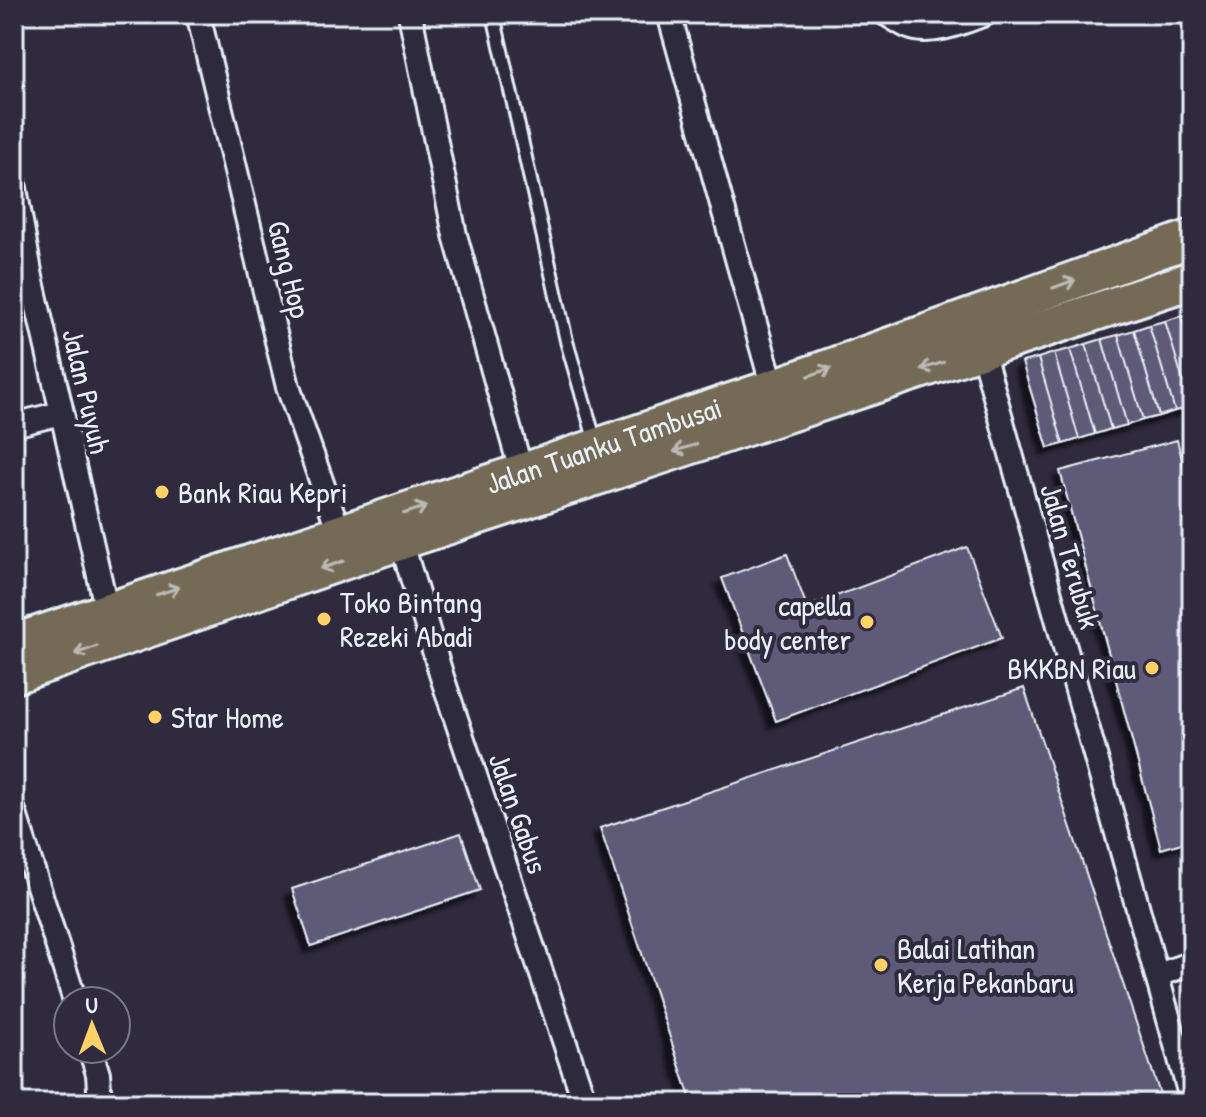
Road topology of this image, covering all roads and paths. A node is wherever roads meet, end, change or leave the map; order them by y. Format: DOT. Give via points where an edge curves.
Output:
graph roads {
  1 [pos="198,14"];
  2 [pos="410,14"];
  3 [pos="669,14"];
  4 [pos="886,14"];
  5 [pos="985,14"];
  6 [pos="494,17"];
  7 [pos="14,183"];
  8 [pos="1192,238"];
  9 [pos="22,279"];
  10 [pos="1192,280"];
  11 [pos="982,350"];
  12 [pos="773,388"];
  13 [pos="61,413"];
  14 [pos="14,425"];
  15 [pos="597,448"];
  16 [pos="522,474"];
  17 [pos="340,534"];
  18 [pos="401,541"];
  19 [pos="107,611"];
  20 [pos="14,643"];
  21 [pos="14,675"];
  22 [pos="14,811"];
  23 [pos="1192,963"];
  24 [pos="1158,975"];
  25 [pos="70,985"];
  26 [pos="95,1065"];
  27 [pos="1192,1102"];
  28 [pos="100,1103"];
  29 [pos="585,1103"];
  1 -- 17 [label="street, Gang Hop" via="288,387"];
  2 -- 16 [label="street" via="455,235"];
  3 -- 12 [label="street"];
  4 -- 5 [label="street" via="912,29 963,23"];
  6 -- 15 [label="lane" via="567,343"];
  7 -- 9 [label="street, Jalan Puyuh"];
  12 -- 8 [label="main road, Jalan Tuanku Tambusai, one-way"];
  9 -- 13 [label="street, Jalan Puyuh"];
  10 -- 11 [label="main road, Jalan Tuanku Tambusai"];
  11 -- 18 [label="main road, Jalan Tuanku Tambusai, one-way"];
  11 -- 24 [label="street, Jalan Terubuk"];
  12 -- 15 [label="main road, Jalan Tuanku Tambusai"];
  13 -- 14 [label="street"];
  13 -- 19 [label="street, Jalan Puyuh"];
  15 -- 16 [label="main road, Jalan Tuanku Tambusai"];
  17 -- 16 [label="main road, Jalan Tuanku Tambusai, one-way"];
  19 -- 17 [label="main road, Jalan Tuanku Tambusai, one-way"];
  18 -- 21 [label="main road, Jalan Tuanku Tambusai, one-way"];
  18 -- 29 [label="street, Jalan Gabus"];
  19 -- 20 [label="main road, Jalan Tuanku Tambusai"];
  22 -- 25 [label="street"];
  23 -- 24 [label="street"];
  24 -- 27 [label="street, Jalan Terubuk"];
  26 -- 28 [label="street"];
}
